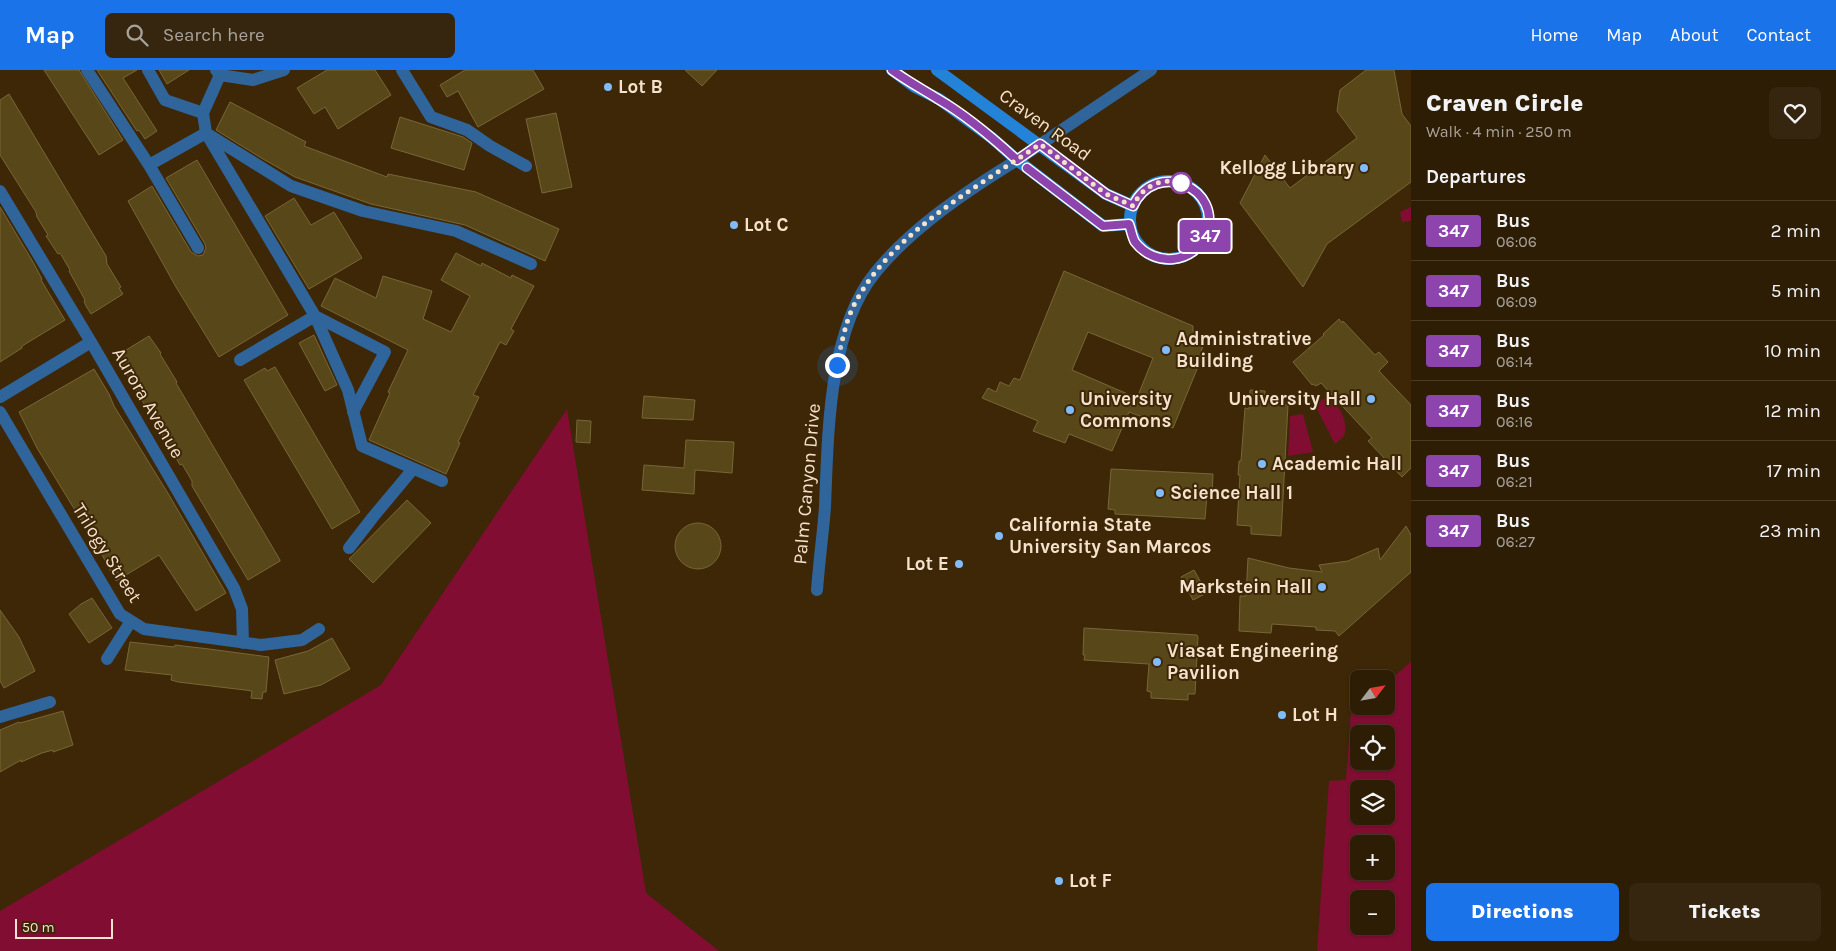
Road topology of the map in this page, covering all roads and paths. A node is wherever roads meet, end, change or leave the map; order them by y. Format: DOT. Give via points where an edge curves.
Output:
graph roads {
  1 [pos="87,70"];
  2 [pos="148,70"];
  3 [pos="284,70"];
  4 [pos="402,70"];
  5 [pos="892,70"];
  6 [pos="937,70"];
  7 [pos="1151,70"];
  8 [pos="218,72"];
  9 [pos="203,114"];
  10 [pos="206,133"];
  11 [pos="1040,144"];
  12 [pos="1017,160"];
  13 [pos="149,165"];
  14 [pos="526,166"];
  15 [pos="0,191"];
  16 [pos="1133,206"];
  17 [pos="1129,224"];
  18 [pos="198,248"];
  19 [pos="531,264"];
  20 [pos="315,316"];
  21 [pos="91,342"];
  22 [pos="240,360"];
  23 [pos="0,397"];
  24 [pos="0,412"];
  25 [pos="353,412"];
  26 [pos="413,469"];
  27 [pos="442,481"];
  28 [pos="349,548"];
  29 [pos="817,590"];
  30 [pos="131,621"];
  31 [pos="319,629"];
  32 [pos="243,643"];
  33 [pos="107,659"];
  34 [pos="50,702"];
  35 [pos="0,716"];
  1 -- 13 [label="street"];
  2 -- 9 [label="street" via="165,100"];
  3 -- 8 [label="street" via="253,80"];
  4 -- 14 [label="street" via="430,117 467,130"];
  5 -- 12 [label="main road" via="939,99"];
  6 -- 11 [label="main road, Craven Road"];
  7 -- 11 [label="street, Palm Canyon Drive"];
  8 -- 9 [label="street"];
  9 -- 10 [label="street"];
  10 -- 13 [label="street"];
  10 -- 19 [label="street" via="291,186 363,211 456,231"];
  10 -- 20 [label="street"];
  11 -- 12 [label="street, Palm Canyon Drive"];
  11 -- 16 [label="main road, Craven Road" via="1106,194"];
  12 -- 17 [label="main road" via="1103,226"];
  12 -- 29 [label="street, Palm Canyon Drive" via="901,242 873,274 853,308 834,379"];
  13 -- 18 [label="street"];
  15 -- 21 [label="street, Aurora Avenue"];
  16 -- 17 [label="main road"];
  16 -- 17 [label="main road" via="1149,186 1162,181 1179,182 1193,189 1203,200 1208,230 1201,244 1190,254 1175,260 1160,259 1146,252 1134,240"];
  20 -- 22 [label="street"];
  20 -- 25 [label="street" via="348,390"];
  20 -- 25 [label="street" via="385,352"];
  21 -- 23 [label="street"];
  21 -- 32 [label="street, Aurora Avenue" via="234,588 242,609"];
  24 -- 30 [label="street, Trilogy Street" via="120,614"];
  25 -- 26 [label="street" via="362,446"];
  26 -- 27 [label="street"];
  26 -- 28 [label="street"];
  30 -- 32 [label="street, Trilogy Street" via="144,629"];
  30 -- 33 [label="street"];
  31 -- 32 [label="street, Trilogy Street" via="302,640 262,645"];
  34 -- 35 [label="street"];
}
